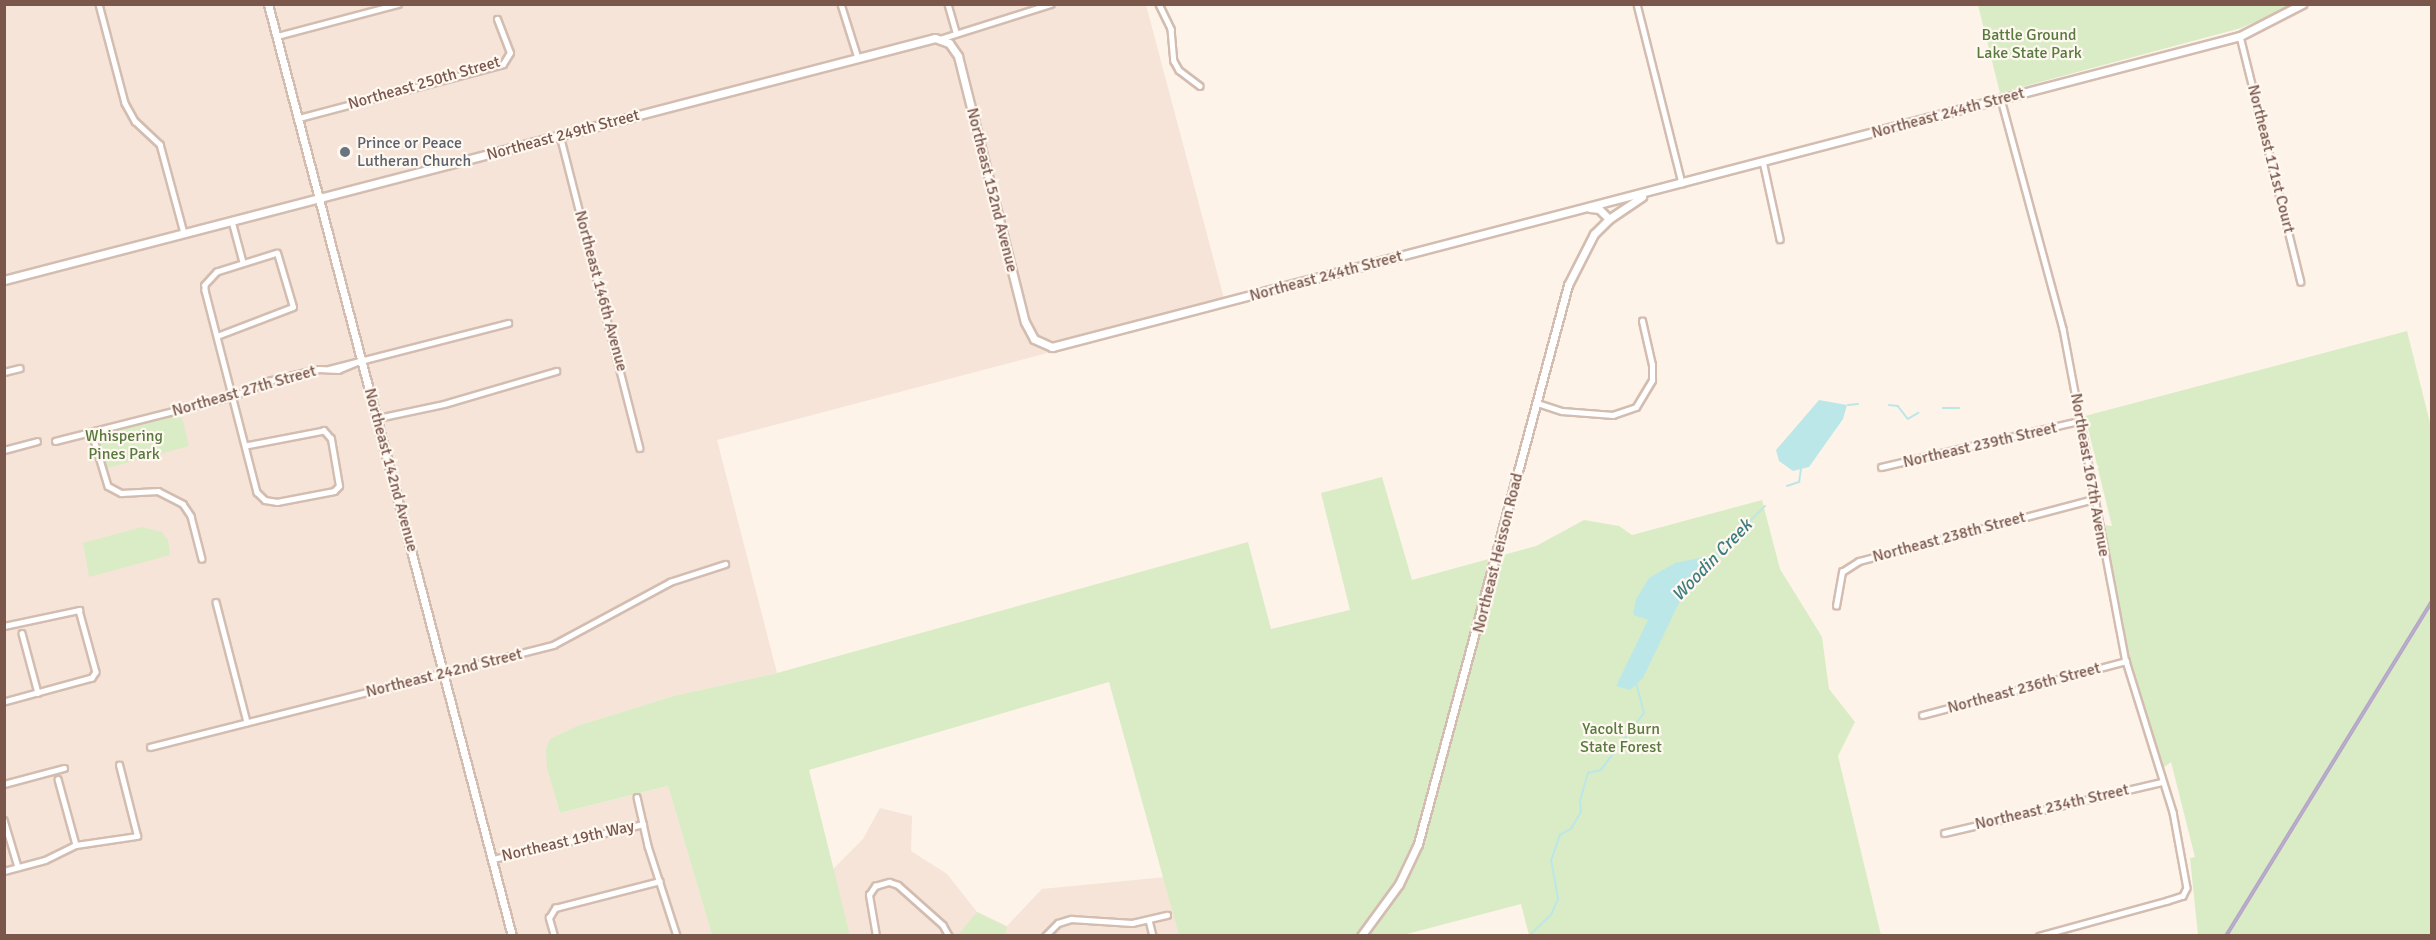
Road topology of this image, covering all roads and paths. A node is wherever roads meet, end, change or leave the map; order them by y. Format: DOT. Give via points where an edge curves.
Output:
graph roads {
  1 [pos="99,4"];
  2 [pos="268,4"];
  3 [pos="398,4"];
  4 [pos="841,4"];
  5 [pos="948,4"];
  6 [pos="1051,4"];
  7 [pos="1159,4"];
  8 [pos="1637,4"];
  9 [pos="2302,4"];
  10 [pos="497,19"];
  11 [pos="956,32"];
  12 [pos="277,36"];
  13 [pos="2240,36"];
  14 [pos="940,39"];
  15 [pos="858,58"];
  16 [pos="1200,86"];
  17 [pos="2001,99"];
  18 [pos="299,118"];
  19 [pos="561,135"];
  20 [pos="1763,162"];
  21 [pos="1682,183"];
  22 [pos="1654,190"];
  23 [pos="319,198"];
  24 [pos="1588,207"];
  25 [pos="1609,219"];
  26 [pos="232,221"];
  27 [pos="184,233"];
  28 [pos="1780,239"];
  29 [pos="243,262"];
  30 [pos="4,280"];
  31 [pos="2301,282"];
  32 [pos="1642,321"];
  33 [pos="508,323"];
  34 [pos="217,336"];
  35 [pos="1040,344"];
  36 [pos="362,360"];
  37 [pos="20,368"];
  38 [pos="556,371"];
  39 [pos="4,372"];
  40 [pos="233,396"];
  41 [pos="1537,403"];
  42 [pos="378,418"];
  43 [pos="2079,421"];
  44 [pos="92,433"];
  45 [pos="37,441"];
  46 [pos="55,441"];
  47 [pos="246,446"];
  48 [pos="640,448"];
  49 [pos="4,450"];
  50 [pos="1881,468"];
  51 [pos="2093,499"];
  52 [pos="202,559"];
  53 [pos="725,564"];
  54 [pos="216,602"];
  55 [pos="1836,606"];
  56 [pos="4,626"];
  57 [pos="22,633"];
  58 [pos="2126,661"];
  59 [pos="445,672"];
  60 [pos="38,693"];
  61 [pos="4,702"];
  62 [pos="1922,715"];
  63 [pos="247,722"];
  64 [pos="150,747"];
  65 [pos="118,765"];
  66 [pos="64,768"];
  67 [pos="58,779"];
  68 [pos="2161,782"];
  69 [pos="4,784"];
  70 [pos="637,797"];
  71 [pos="4,820"];
  72 [pos="643,824"];
  73 [pos="1944,834"];
  74 [pos="76,845"];
  75 [pos="493,859"];
  76 [pos="18,867"];
  77 [pos="4,871"];
  78 [pos="660,881"];
  79 [pos="1167,915"];
  80 [pos="1149,920"];
  81 [pos="512,936"];
  82 [pos="554,936"];
  83 [pos="677,936"];
  84 [pos="876,936"];
  85 [pos="949,936"];
  86 [pos="1046,936"];
  87 [pos="1153,936"];
  88 [pos="1361,936"];
  89 [pos="2040,936"];
  1 -- 27 [label="street" via="125,103 135,121 160,144"];
  2 -- 12 [label="street, Northeast 142nd Avenue"];
  3 -- 12 [label="street"];
  4 -- 15 [label="street"];
  5 -- 11 [label="street"];
  6 -- 11 [label="street, Northeast 249th Street"];
  7 -- 16 [label="street" via="1171,29 1174,61 1179,70"];
  8 -- 21 [label="street"];
  9 -- 13 [label="street, Northeast 244th Street"];
  10 -- 18 [label="street, Northeast 250th Street" via="510,53 503,64"];
  11 -- 14 [label="street, Northeast 249th Street"];
  12 -- 18 [label="street, Northeast 142nd Avenue"];
  13 -- 17 [label="street, Northeast 244th Street"];
  13 -- 31 [label="street, Northeast 171st Court"];
  14 -- 15 [label="street, Northeast 249th Street"];
  14 -- 35 [label="street, Northeast 152nd Avenue" via="958,56 1025,322"];
  15 -- 19 [label="street, Northeast 249th Street"];
  17 -- 20 [label="street, Northeast 244th Street"];
  17 -- 43 [label="street, Northeast 167th Avenue" via="2063,329"];
  18 -- 23 [label="street, Northeast 142nd Avenue"];
  19 -- 23 [label="street, Northeast 249th Street"];
  19 -- 48 [label="street, Northeast 146th Avenue"];
  20 -- 21 [label="street, Northeast 244th Street"];
  20 -- 28 [label="street"];
  21 -- 22 [label="street, Northeast 244th Street"];
  22 -- 24 [label="street, Northeast 244th Street"];
  22 -- 25 [label="street, Northeast Heisson Road"];
  23 -- 26 [label="street, Northeast 249th Street"];
  23 -- 36 [label="street, Northeast 142nd Avenue"];
  24 -- 25 [label="street" via="1599,209"];
  24 -- 35 [label="street, Northeast 244th Street" via="1064,345"];
  25 -- 41 [label="street, Northeast Heisson Road" via="1576,264"];
  26 -- 27 [label="street, Northeast 249th Street"];
  26 -- 29 [label="street"];
  27 -- 30 [label="street, Northeast 249th Street"];
  29 -- 34 [label="street" via="206,280"];
  29 -- 34 [label="street" via="275,252 281,258 293,306"];
  32 -- 41 [label="street" via="1652,381 1636,407 1613,416 1562,411"];
  33 -- 36 [label="street, Northeast 27th Street"];
  34 -- 40 [label="street"];
  36 -- 40 [label="street, Northeast 27th Street" via="268,381"];
  36 -- 42 [label="street, Northeast 142nd Avenue"];
  37 -- 39 [label="street"];
  38 -- 42 [label="street" via="444,404"];
  40 -- 44 [label="street, Northeast 27th Street"];
  40 -- 47 [label="street"];
  41 -- 88 [label="street, Northeast Heisson Road" via="1418,844 1399,884"];
  42 -- 59 [label="street, Northeast 142nd Avenue"];
  43 -- 50 [label="street, Northeast 239th Street"];
  43 -- 51 [label="street, Northeast 167th Avenue"];
  44 -- 46 [label="street, Northeast 27th Street"];
  44 -- 52 [label="street" via="108,486 121,493 158,491 172,496 191,516"];
  45 -- 49 [label="street"];
  47 -- 47 [label="street" via="257,492 265,500 277,502 334,491 339,486 327,433 316,430"];
  51 -- 55 [label="street, Northeast 238th Street" via="1859,561 1842,572"];
  51 -- 58 [label="street, Northeast 167th Avenue"];
  53 -- 59 [label="street, Northeast 242nd Street" via="670,582 553,645"];
  54 -- 63 [label="street"];
  56 -- 60 [label="street" via="79,610 96,672 92,678"];
  57 -- 60 [label="street"];
  58 -- 62 [label="street, Northeast 236th Street"];
  58 -- 68 [label="street, Northeast 167th Avenue"];
  59 -- 63 [label="street, Northeast 242nd Street"];
  59 -- 75 [label="street, Northeast 142nd Avenue"];
  60 -- 61 [label="street"];
  63 -- 64 [label="street, Northeast 242nd Street"];
  65 -- 74 [label="street" via="137,836"];
  66 -- 69 [label="street"];
  67 -- 74 [label="street"];
  68 -- 73 [label="street, Northeast 234th Street"];
  68 -- 89 [label="street, Northeast 167th Avenue" via="2181,851 2187,888 2183,896"];
  70 -- 72 [label="street"];
  71 -- 76 [label="street"];
  72 -- 75 [label="street, Northeast 19th Way"];
  72 -- 78 [label="street"];
  74 -- 76 [label="street"];
  75 -- 81 [label="street, Northeast 142nd Avenue"];
  76 -- 77 [label="street"];
  78 -- 82 [label="street" via="551,912"];
  78 -- 83 [label="street"];
  79 -- 80 [label="street"];
  80 -- 86 [label="street" via="1132,923 1071,919 1058,923"];
  80 -- 87 [label="street"];
  84 -- 85 [label="street" via="868,900 875,886 889,882 943,925"];
}
